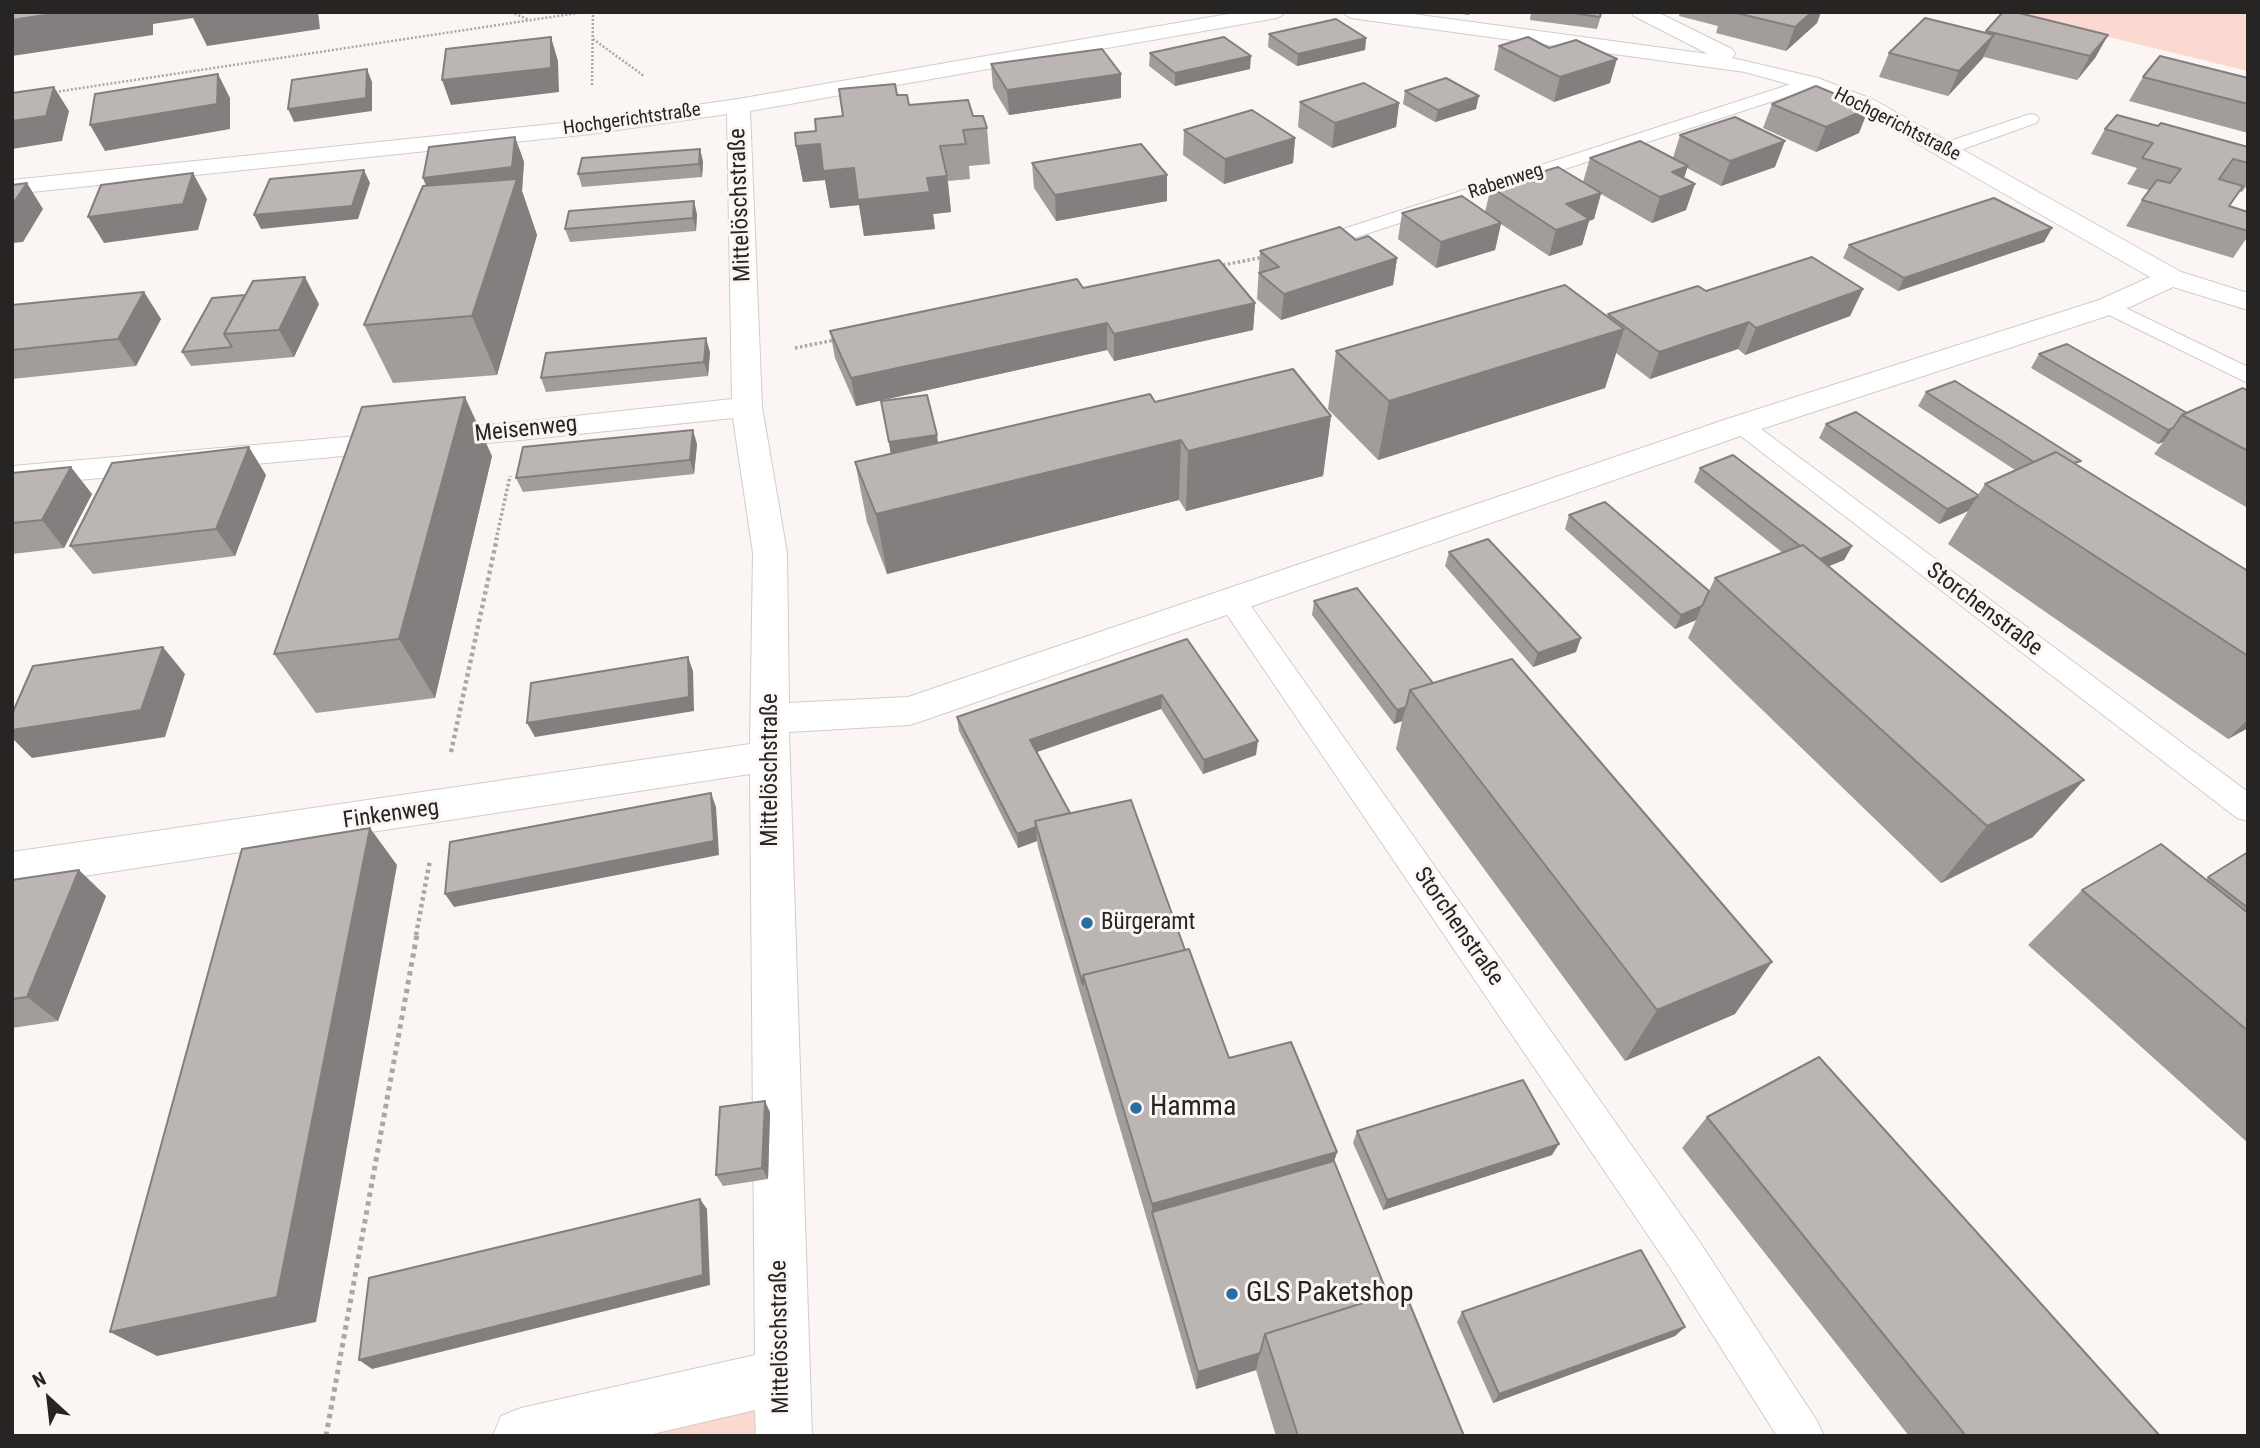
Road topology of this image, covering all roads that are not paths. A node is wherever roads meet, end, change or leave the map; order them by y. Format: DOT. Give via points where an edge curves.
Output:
graph roads {
  1 [pos="1277,12"];
  2 [pos="1351,12"];
  3 [pos="1642,12"];
  4 [pos="1245,14"];
  5 [pos="1746,66"];
  6 [pos="1810,83"];
  7 [pos="738,106"];
  8 [pos="2030,119"];
  9 [pos="1945,149"];
  10 [pos="12,187"];
  11 [pos="1296,251"];
  12 [pos="2171,278"];
  13 [pos="2248,302"];
  14 [pos="2109,306"];
  15 [pos="2248,376"];
  16 [pos="747,407"];
  17 [pos="1741,425"];
  18 [pos="12,476"];
  19 [pos="1231,599"];
  20 [pos="770,738"];
  21 [pos="2237,801"];
  22 [pos="12,870"];
  23 [pos="782,1376"];
  24 [pos="521,1436"];
  25 [pos="784,1436"];
  26 [pos="1802,1436"];
  1 -- 4 [label="street, Hochgerichtstraße"];
  2 -- 5 [label="street, Hochgerichtstraße"];
  3 -- 5 [label="street"];
  4 -- 7 [label="street, Hochgerichtstraße"];
  5 -- 6 [label="street, Hochgerichtstraße"];
  6 -- 9 [label="street, Hochgerichtstraße" via="1866,105"];
  6 -- 11 [label="lane, Rabenweg"];
  7 -- 10 [label="street, Hochgerichtstraße" via="591,127"];
  7 -- 16 [label="street, Mittelöschstraße"];
  8 -- 9 [label="lane"];
  9 -- 12 [label="street, Hochgerichtstraße"];
  12 -- 13 [label="street, Hochgerichtstraße"];
  12 -- 14 [label="street"];
  14 -- 15 [label="lane"];
  14 -- 17 [label="street"];
  16 -- 18 [label="street, Meisenweg"];
  16 -- 20 [label="street, Mittelöschstraße" via="770,554"];
  17 -- 19 [label="street"];
  17 -- 21 [label="lane, Storchenstraße"];
  19 -- 20 [label="street" via="909,711"];
  19 -- 26 [label="lane, Storchenstraße" via="1685,1255"];
  20 -- 22 [label="street, Finkenweg" via="439,808"];
  20 -- 23 [label="street, Mittelöschstraße"];
  23 -- 24 [label="street"];
  23 -- 25 [label="street, Mittelöschstraße"];
}
